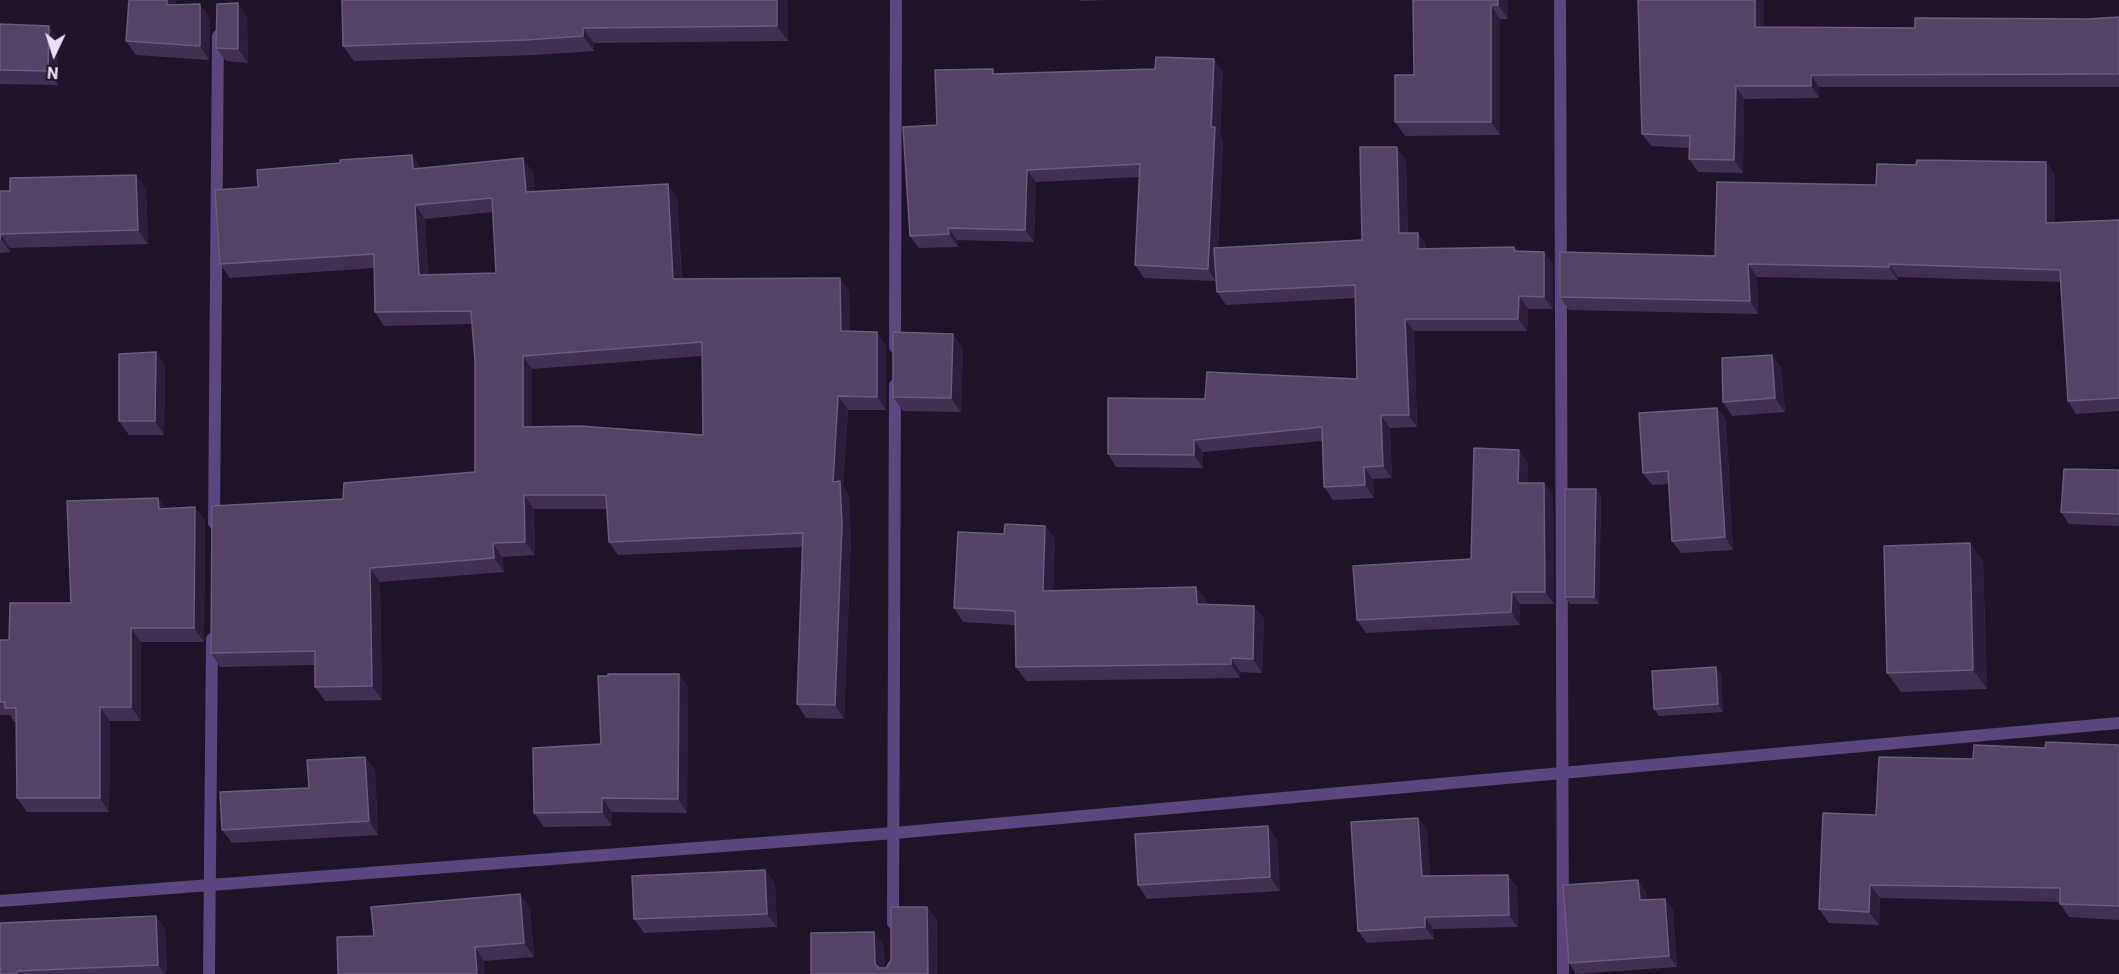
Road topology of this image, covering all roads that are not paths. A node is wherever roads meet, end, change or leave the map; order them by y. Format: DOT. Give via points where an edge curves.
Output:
graph roads {
  1 [pos="896,0"];
  2 [pos="1560,0"];
  3 [pos="218,24"];
  4 [pos="213,538"];
  5 [pos="213,622"];
  6 [pos="2119,723"];
  7 [pos="1564,771"];
  8 [pos="894,833"];
  9 [pos="210,885"];
  10 [pos="0,902"];
  11 [pos="893,939"];
  12 [pos="209,974"];
  13 [pos="1563,974"];
  1 -- 8 [label="street"];
  2 -- 7 [label="street"];
  3 -- 4 [label="street"];
  5 -- 9 [label="street"];
  6 -- 7 [label="street"];
  7 -- 8 [label="street"];
  7 -- 13 [label="street"];
  8 -- 9 [label="street"];
  8 -- 11 [label="street"];
  9 -- 10 [label="street"];
  9 -- 12 [label="street"];
}
